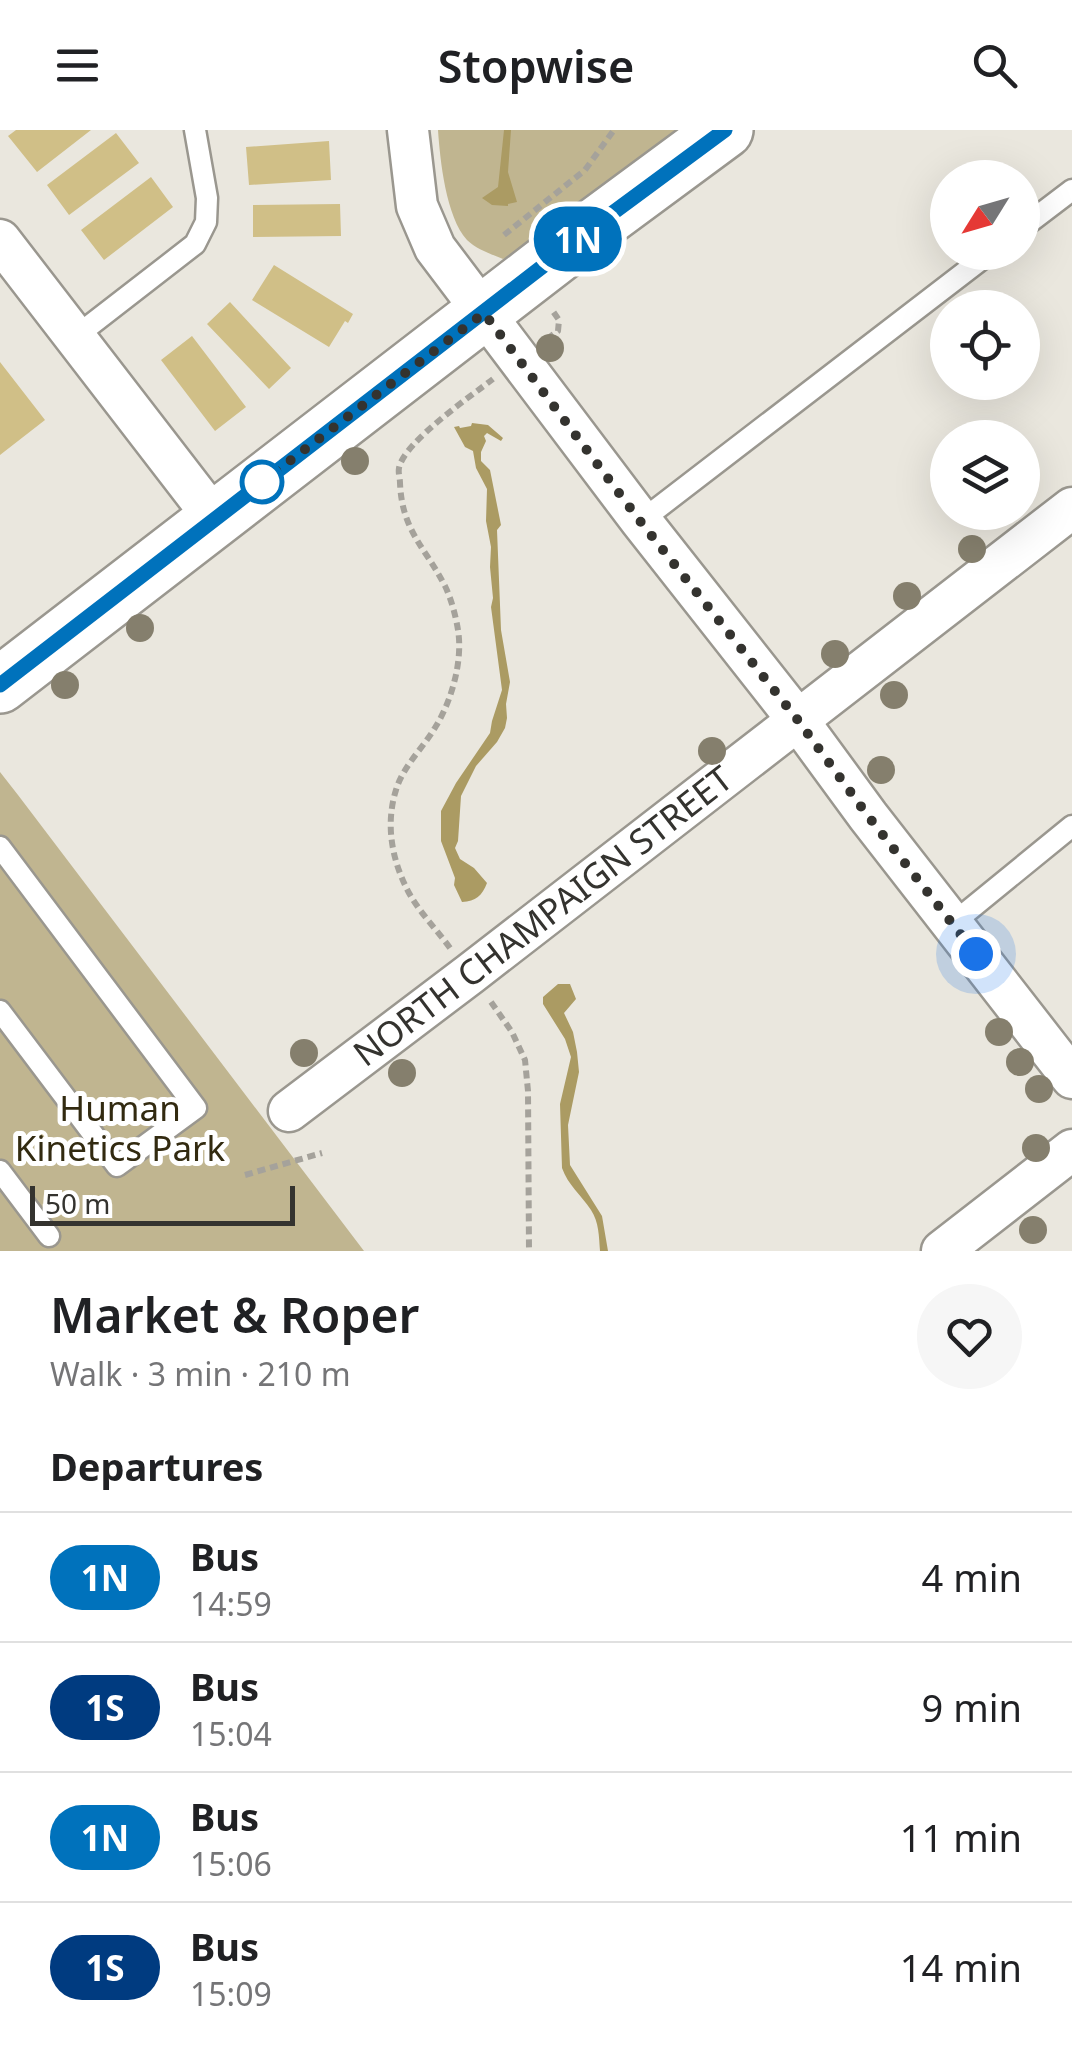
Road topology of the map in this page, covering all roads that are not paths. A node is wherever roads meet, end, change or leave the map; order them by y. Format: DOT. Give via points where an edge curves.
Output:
graph roads {
  1 [pos="195,130"];
  2 [pos="408,130"];
  3 [pos="726,130"];
  4 [pos="1072,190"];
  5 [pos="1040,214"];
  6 [pos="0,240"];
  7 [pos="968,270"];
  8 [pos="484,313"];
  9 [pos="75,337"];
  10 [pos="1072,508"];
  11 [pos="215,518"];
  12 [pos="640,521"];
  13 [pos="0,685"];
  14 [pos="797,719"];
  15 [pos="1072,826"];
  16 [pos="0,847"];
  17 [pos="952,924"];
  18 [pos="0,1011"];
  19 [pos="1072,1078"];
  20 [pos="289,1110"];
  21 [pos="1072,1150"];
  22 [pos="0,1172"];
  23 [pos="49,1236"];
  24 [pos="942,1251"];
  1 -- 9 [label="lane" via="207,198 206,222 195,244"];
  2 -- 8 [label="street" via="418,206 435,248"];
  3 -- 8 [label="main road"];
  4 -- 5 [label="lane"];
  6 -- 9 [label="street"];
  7 -- 12 [label="lane"];
  8 -- 11 [label="main road"];
  8 -- 12 [label="street"];
  9 -- 11 [label="street"];
  10 -- 14 [label="street, NORTH CHAMPAIGN STREET"];
  11 -- 13 [label="main road"];
  12 -- 14 [label="street"];
  14 -- 17 [label="street"];
  14 -- 20 [label="street, NORTH CHAMPAIGN STREET"];
  15 -- 17 [label="lane"];
  16 -- 18 [label="lane" via="196,1108 117,1166"];
  17 -- 19 [label="street"];
  21 -- 24 [label="street"];
  22 -- 23 [label="lane"];
}
